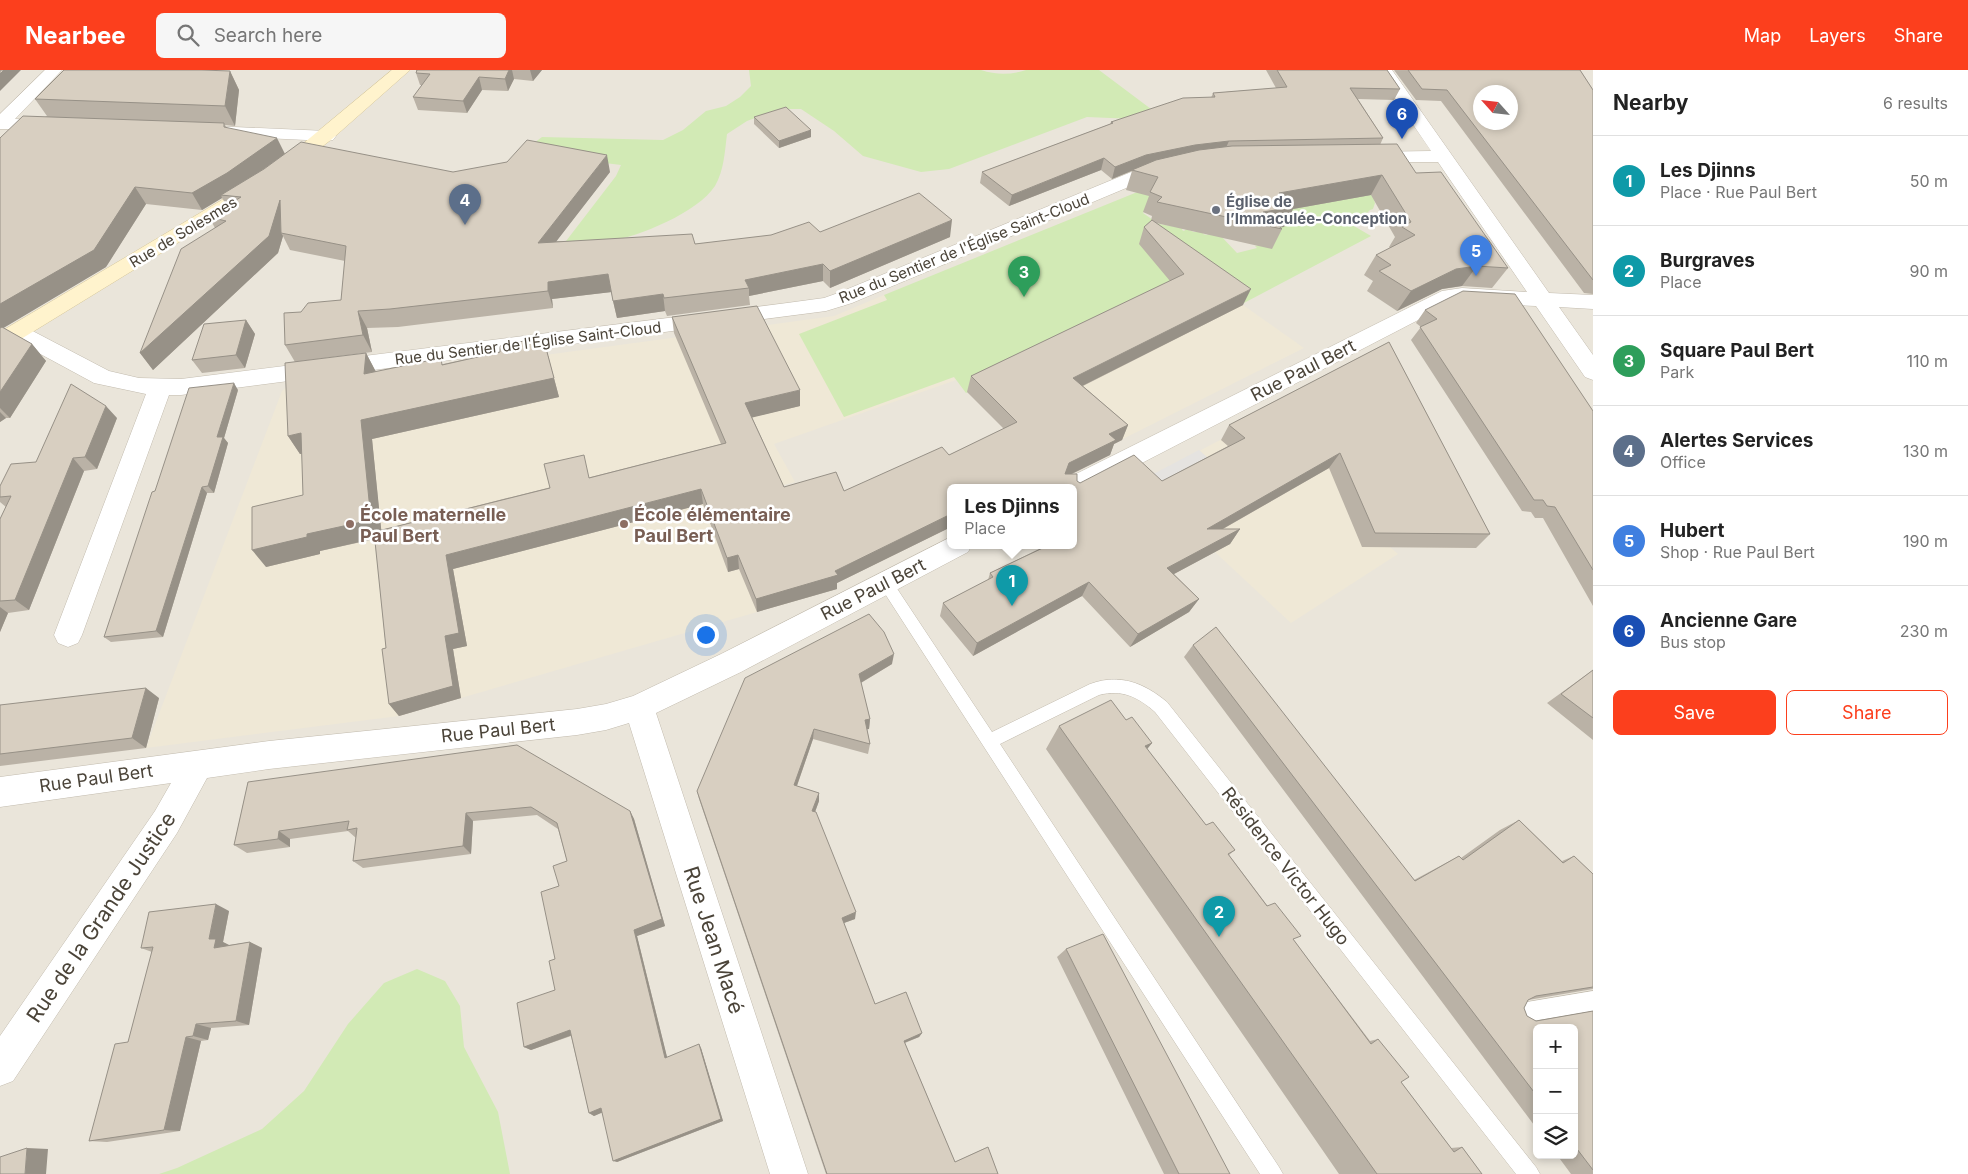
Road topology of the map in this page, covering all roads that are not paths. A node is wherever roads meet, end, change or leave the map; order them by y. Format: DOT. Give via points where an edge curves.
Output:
graph roads {
  1 [pos="54,70"];
  2 [pos="1384,70"];
  3 [pos="397,71"];
  4 [pos="0,124"];
  5 [pos="70,126"];
  6 [pos="189,130"];
  7 [pos="327,136"];
  8 [pos="1444,156"];
  9 [pos="1347,157"];
  10 [pos="1183,164"];
  11 [pos="1542,300"];
  12 [pos="1593,302"];
  13 [pos="8,337"];
  14 [pos="1593,372"];
  15 [pos="160,388"];
  16 [pos="1077,485"];
  17 [pos="951,549"];
  18 [pos="885,582"];
  19 [pos="68,634"];
  20 [pos="639,707"];
  21 [pos="990,742"];
  22 [pos="198,764"];
  23 [pos="0,792"];
  24 [pos="1593,1001"];
  25 [pos="1514,1014"];
  26 [pos="0,1068"];
  27 [pos="789,1174"];
  28 [pos="1272,1174"];
  29 [pos="1529,1174"];
  1 -- 4 [label="street"];
  2 -- 8 [label="street"];
  3 -- 7 [label="main road, Rue de Solesmes"];
  4 -- 5 [label="street"];
  6 -- 7 [label="street"];
  7 -- 13 [label="main road, Rue de Solesmes" via="244,196"];
  8 -- 9 [label="street"];
  8 -- 11 [label="street"];
  10 -- 15 [label="street, Rue du Sentier de l'Église Saint-Cloud" via="1142,174 826,304"];
  11 -- 12 [label="street, Rue Paul Bert"];
  11 -- 14 [label="street"];
  11 -- 16 [label="street, Rue Paul Bert" via="1450,296"];
  13 -- 15 [label="street, Rue du Sentier de l'Église Saint-Cloud" via="102,377"];
  15 -- 19 [label="street"];
  17 -- 18 [label="street, Rue Paul Bert"];
  18 -- 20 [label="street, Rue Paul Bert" via="732,663"];
  18 -- 21 [label="lane"];
  20 -- 22 [label="street, Rue Paul Bert" via="576,722"];
  20 -- 27 [label="street, Rue Jean Macé"];
  21 -- 28 [label="lane"];
  21 -- 29 [label="lane, Résidence Victor Hugo" via="1109,684 1137,689 1151,698"];
  22 -- 23 [label="street, Rue Paul Bert"];
  22 -- 26 [label="street, Rue de la Grande Justice" via="166,822"];
  24 -- 25 [label="lane"];
}
